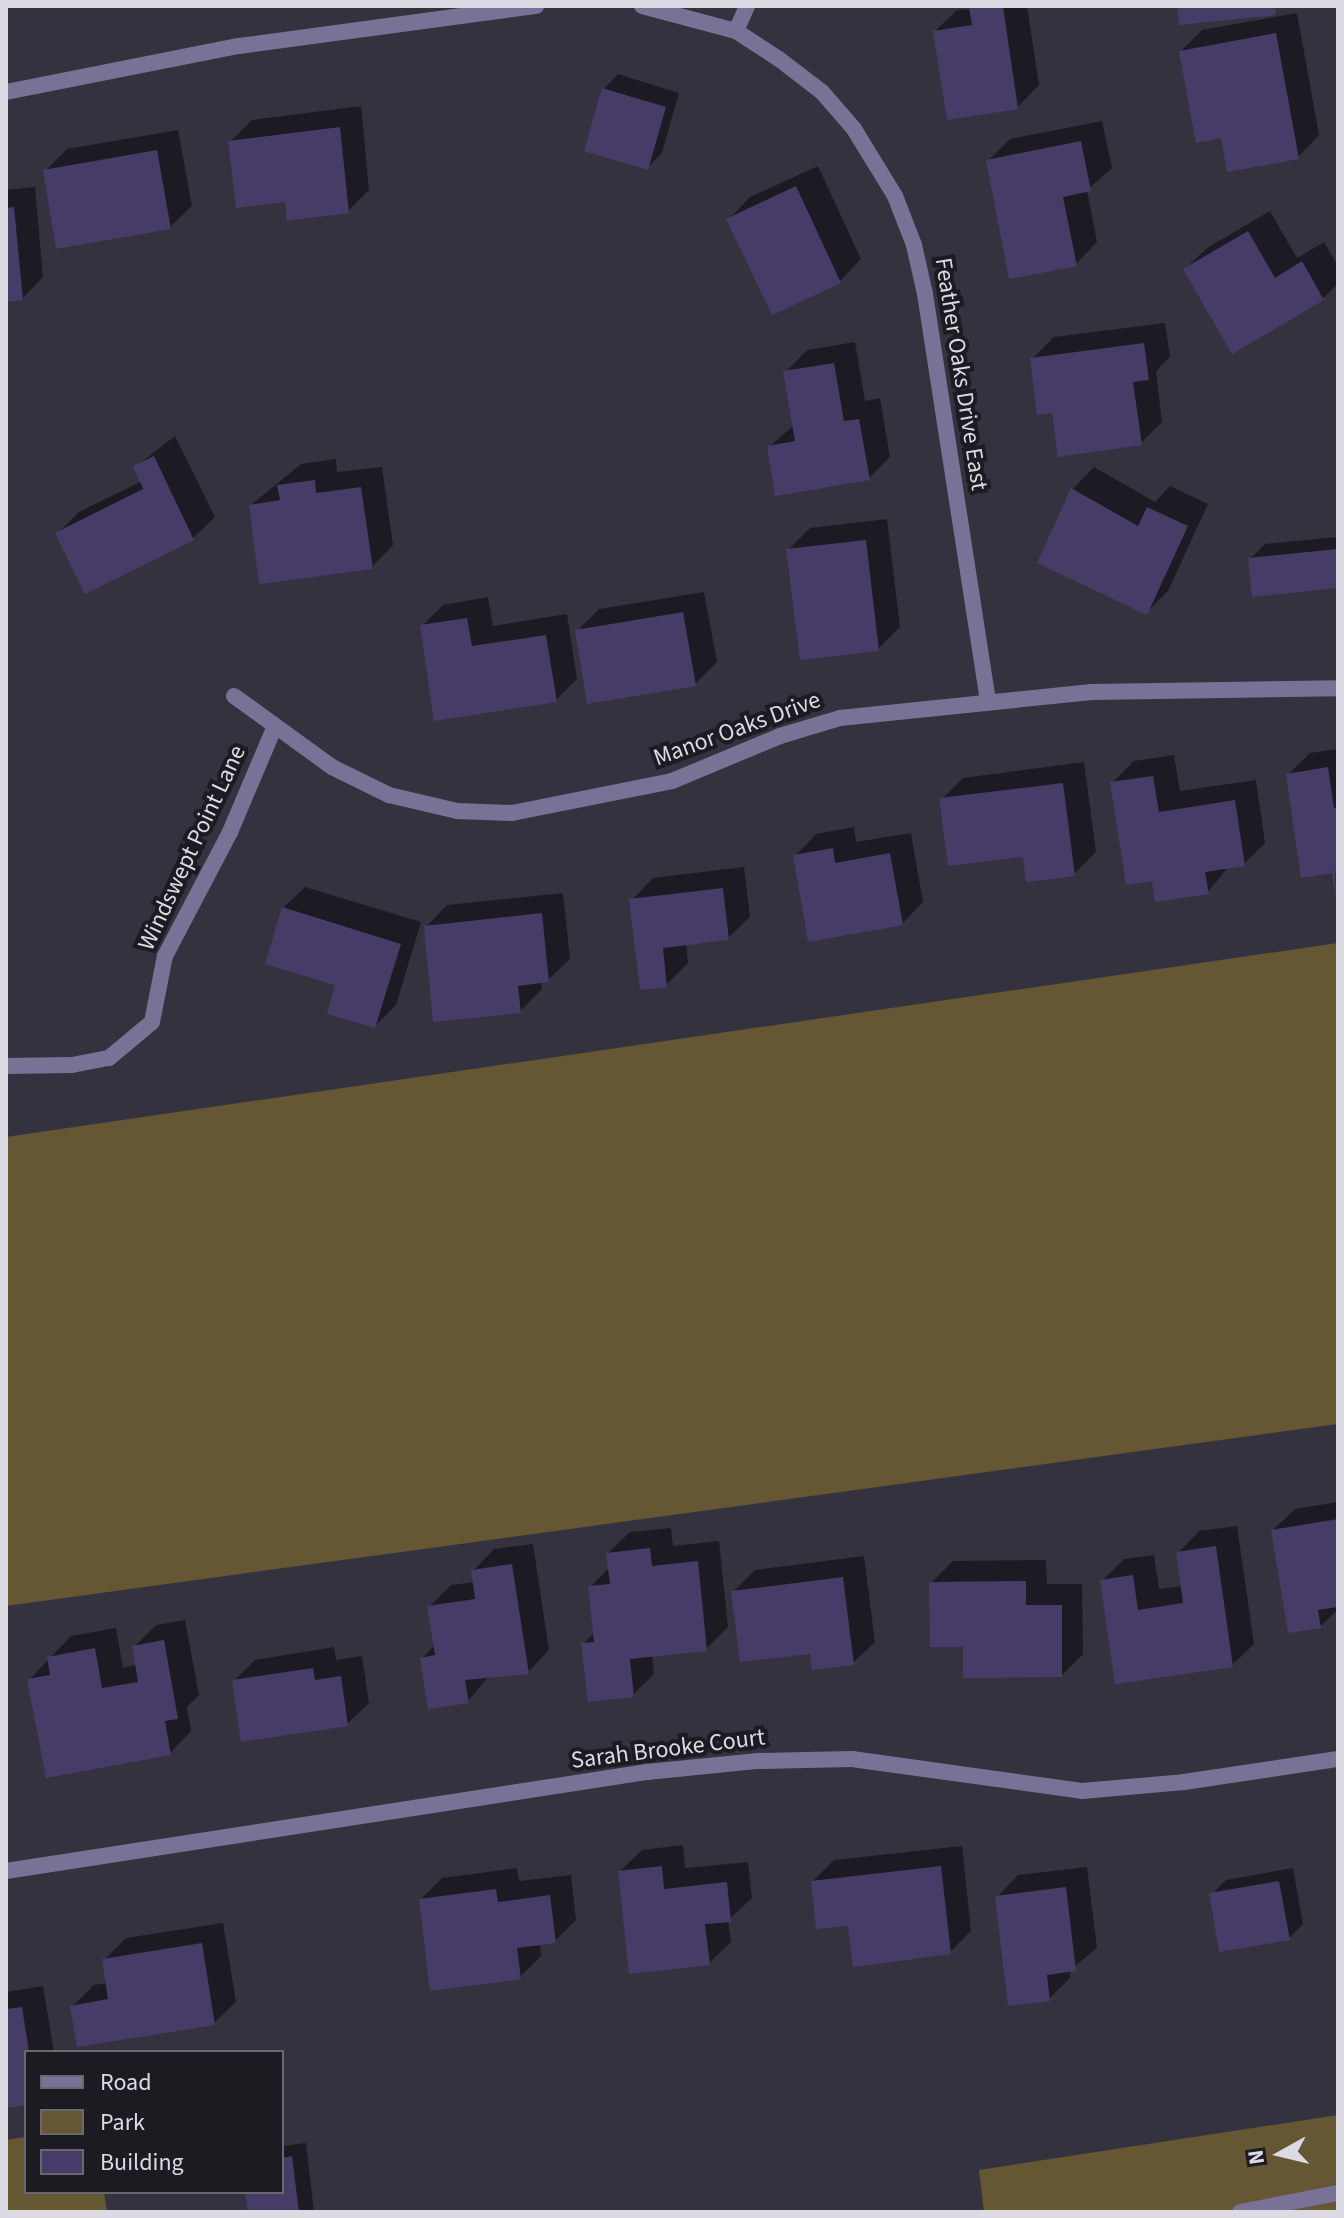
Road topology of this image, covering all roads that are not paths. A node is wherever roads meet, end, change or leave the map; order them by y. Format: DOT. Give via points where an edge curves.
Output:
graph roads {
  1 [pos="536,6"];
  2 [pos="642,6"];
  3 [pos="747,6"];
  4 [pos="736,31"];
  5 [pos="6,92"];
  6 [pos="1338,688"];
  7 [pos="234,696"];
  8 [pos="988,701"];
  9 [pos="275,726"];
  10 [pos="6,1066"];
  11 [pos="1338,1759"];
  12 [pos="6,1871"];
  13 [pos="1338,2193"];
  14 [pos="1240,2212"];
  1 -- 5 [label="street" via="239,46"];
  2 -- 4 [label="street, Feather Oaks Drive East"];
  3 -- 4 [label="street"];
  4 -- 8 [label="street, Feather Oaks Drive East" via="822,92 854,129 895,196 914,245"];
  6 -- 8 [label="street, Manor Oaks Drive" via="1092,692"];
  7 -- 9 [label="street, Manor Oaks Drive"];
  8 -- 9 [label="street, Manor Oaks Drive" via="840,718 780,736 672,781 512,813 457,811 389,795 332,767"];
  9 -- 10 [label="street, Windswept Point Lane" via="230,832 165,956 152,1022 109,1058 72,1065"];
  11 -- 12 [label="street, Sarah Brooke Court" via="1082,1791 852,1759 758,1761 647,1772"];
  13 -- 14 [label="street"];
}
